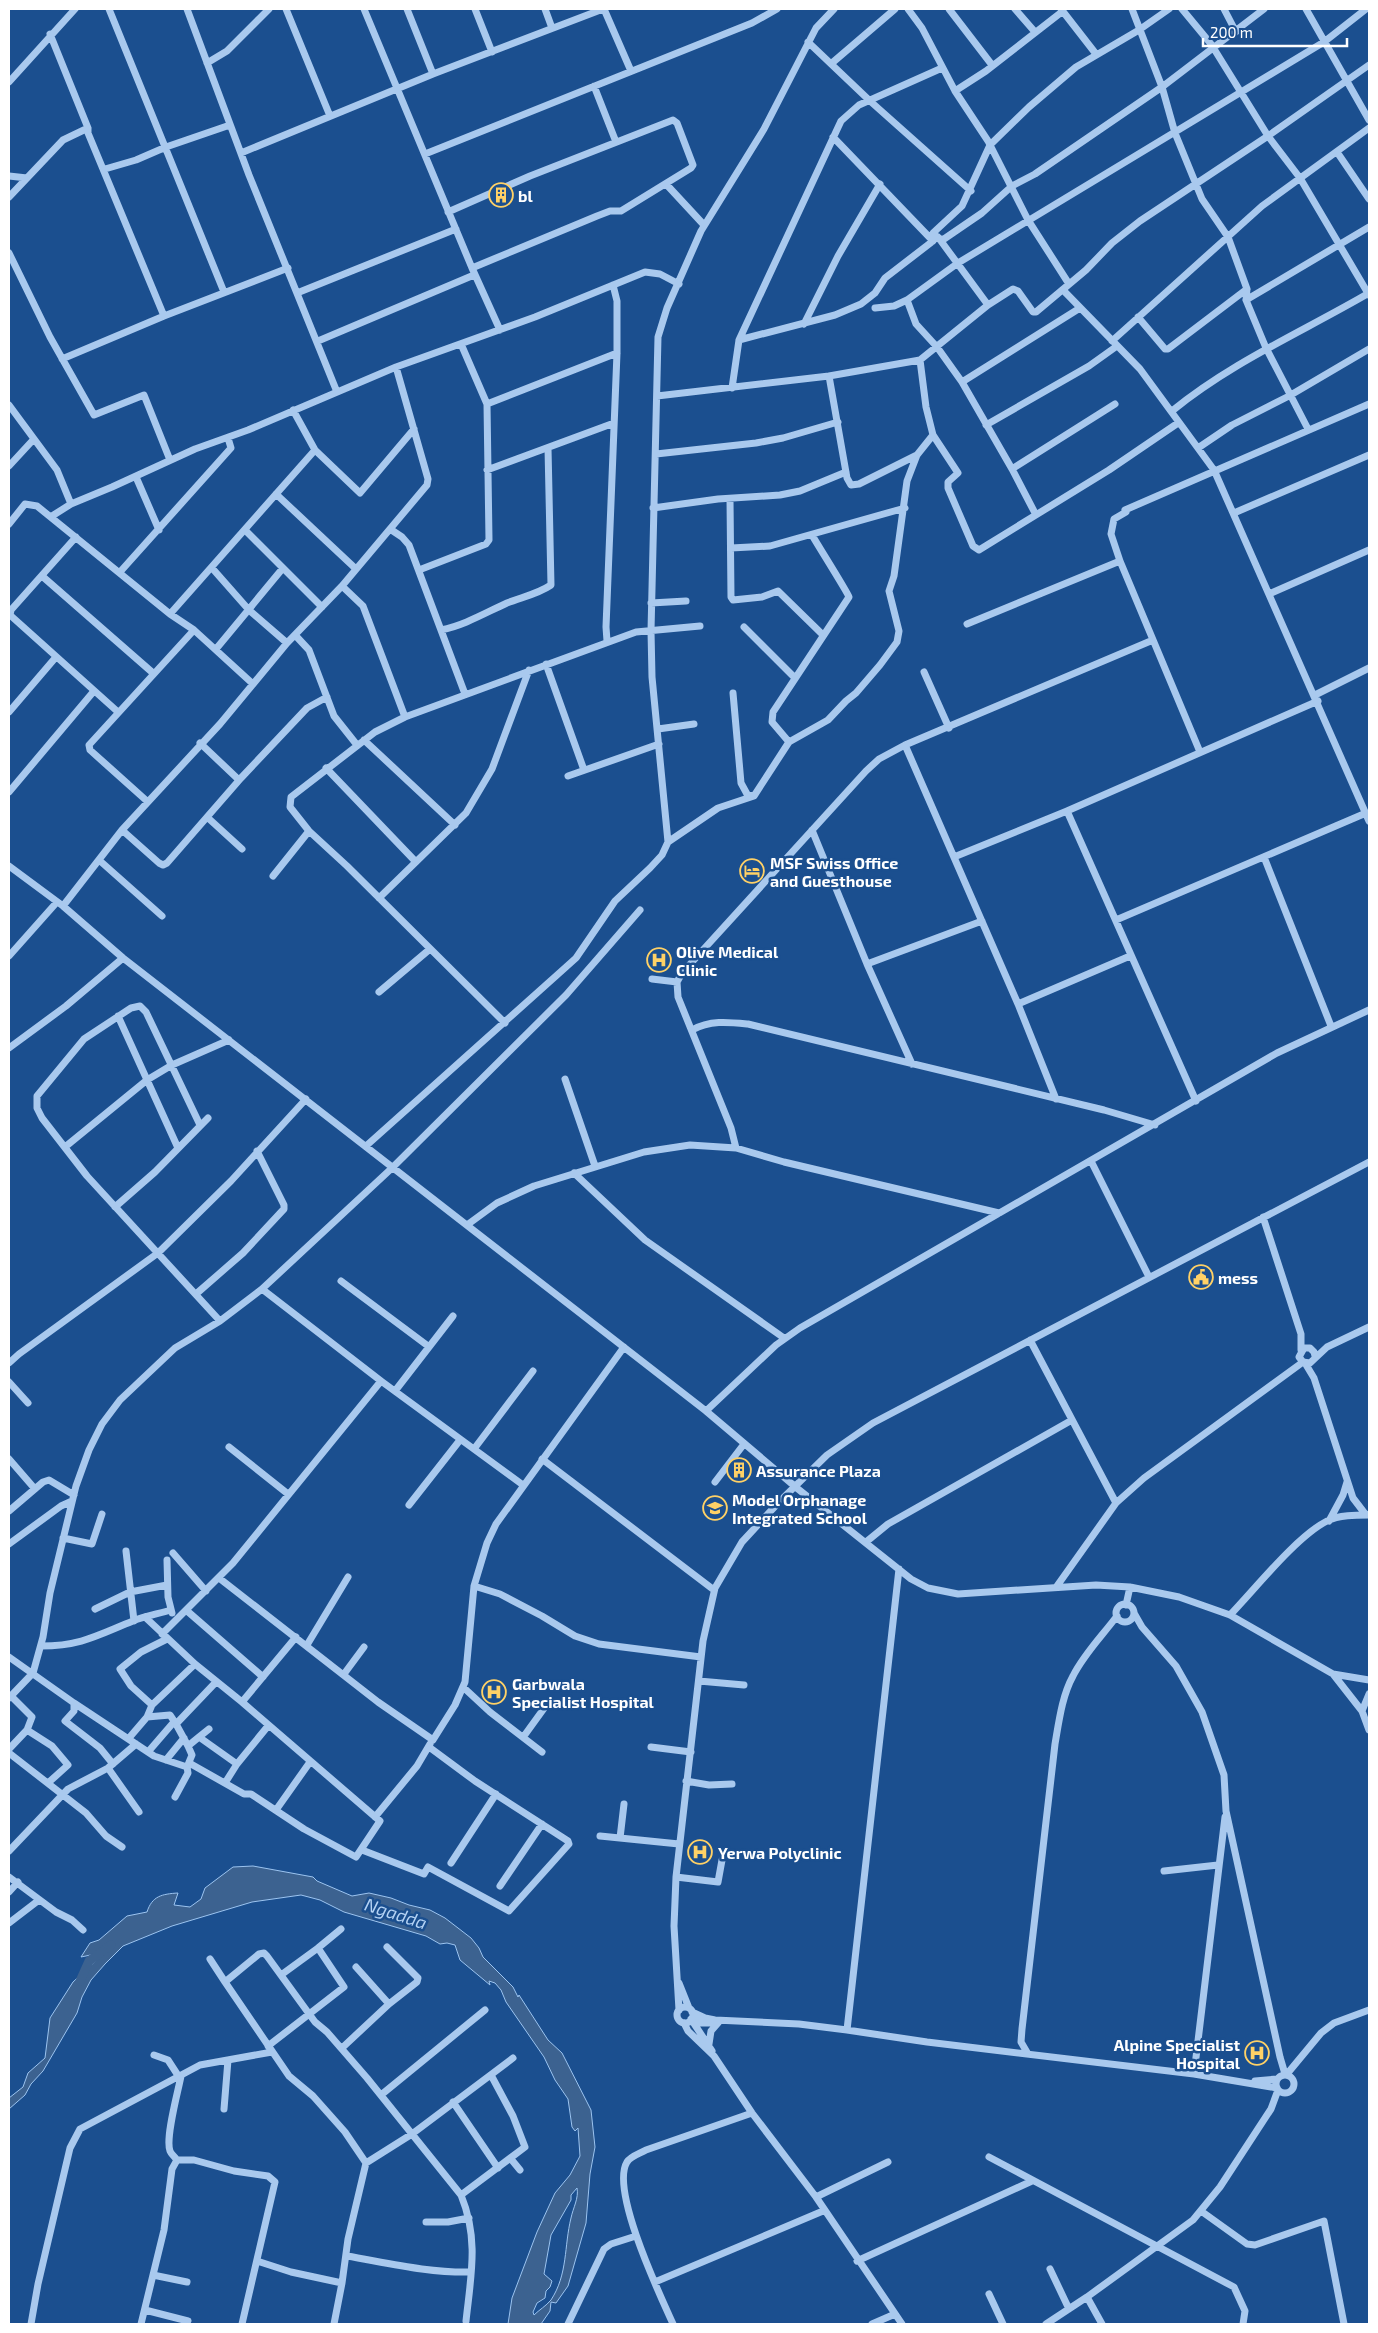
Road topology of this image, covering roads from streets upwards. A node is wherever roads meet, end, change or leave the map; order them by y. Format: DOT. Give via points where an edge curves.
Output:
graph roads {
  1 [pos="75,9"];
  2 [pos="109,9"];
  3 [pos="187,9"];
  4 [pos="269,9"];
  5 [pos="286,9"];
  6 [pos="364,9"];
  7 [pos="407,9"];
  8 [pos="475,9"];
  9 [pos="545,9"];
  10 [pos="604,9"];
  11 [pos="777,9"];
  12 [pos="834,9"];
  13 [pos="895,9"];
  14 [pos="908,9"];
  15 [pos="949,9"];
  16 [pos="1015,9"];
  17 [pos="1132,9"];
  18 [pos="1169,9"];
  19 [pos="1182,9"];
  20 [pos="1224,9"];
  21 [pos="1264,9"];
  22 [pos="1306,9"];
  23 [pos="1366,9"];
  24 [pos="1062,10"];
  25 [pos="552,28"];
  26 [pos="1139,30"];
  27 [pos="1035,32"];
  28 [pos="1236,32"];
  29 [pos="50,34"];
  30 [pos="1326,40"];
  31 [pos="808,42"];
  32 [pos="1214,49"];
  33 [pos="492,52"];
  34 [pos="1096,54"];
  35 [pos="832,62"];
  36 [pos="207,63"];
  37 [pos="1369,64"];
  38 [pos="992,66"];
  39 [pos="942,68"];
  40 [pos="631,71"];
  41 [pos="433,74"];
  42 [pos="1347,80"];
  43 [pos="9,82"];
  44 [pos="594,86"];
  45 [pos="1162,87"];
  46 [pos="397,89"];
  47 [pos="955,91"];
  48 [pos="1242,93"];
  49 [pos="870,101"];
  50 [pos="330,116"];
  51 [pos="1369,120"];
  52 [pos="230,125"];
  53 [pos="88,128"];
  54 [pos="1369,128"];
  55 [pos="1175,133"];
  56 [pos="1268,136"];
  57 [pos="833,137"];
  58 [pos="616,142"];
  59 [pos="990,145"];
  60 [pos="166,147"];
  61 [pos="1337,152"];
  62 [pos="241,153"];
  63 [pos="425,154"];
  64 [pos="105,169"];
  65 [pos="9,176"];
  66 [pos="28,178"];
  67 [pos="1300,178"];
  68 [pos="1196,182"];
  69 [pos="666,184"];
  70 [pos="880,184"];
  71 [pos="1012,186"];
  72 [pos="971,191"];
  73 [pos="9,198"];
  74 [pos="1369,199"];
  75 [pos="448,212"];
  76 [pos="1028,220"];
  77 [pos="704,225"];
  78 [pos="1369,227"];
  79 [pos="456,229"];
  80 [pos="1228,237"];
  81 [pos="935,238"];
  82 [pos="1339,245"];
  83 [pos="9,253"];
  84 [pos="958,263"];
  85 [pos="288,268"];
  86 [pos="473,271"];
  87 [pos="679,284"];
  88 [pos="1069,284"];
  89 [pos="613,285"];
  90 [pos="1247,288"];
  91 [pos="1062,290"];
  92 [pos="224,292"];
  93 [pos="297,293"];
  94 [pos="1369,294"];
  95 [pos="906,300"];
  96 [pos="1246,300"];
  97 [pos="988,305"];
  98 [pos="875,308"];
  99 [pos="1080,308"];
  100 [pos="164,316"];
  101 [pos="1138,317"];
  102 [pos="804,324"];
  103 [pos="500,330"];
  104 [pos="739,340"];
  105 [pos="318,341"];
  106 [pos="461,344"];
  107 [pos="1114,344"];
  108 [pos="937,347"];
  109 [pos="1266,348"];
  110 [pos="1369,349"];
  111 [pos="617,353"];
  112 [pos="62,359"];
  113 [pos="920,360"];
  114 [pos="396,367"];
  115 [pos="829,376"];
  116 [pos="962,382"];
  117 [pos="732,388"];
  118 [pos="337,392"];
  119 [pos="657,396"];
  120 [pos="1289,396"];
  121 [pos="9,404"];
  122 [pos="487,404"];
  123 [pos="1115,404"];
  124 [pos="1369,404"];
  125 [pos="293,410"];
  126 [pos="1172,411"];
  127 [pos="838,422"];
  128 [pos="614,423"];
  129 [pos="1178,423"];
  130 [pos="986,425"];
  131 [pos="414,429"];
  132 [pos="1308,429"];
  133 [pos="933,435"];
  134 [pos="228,438"];
  135 [pos="33,440"];
  136 [pos="548,448"];
  137 [pos="1198,448"];
  138 [pos="315,450"];
  139 [pos="656,454"];
  140 [pos="916,455"];
  141 [pos="1369,455"];
  142 [pos="170,460"];
  143 [pos="9,466"];
  144 [pos="1012,469"];
  145 [pos="488,470"];
  146 [pos="1214,470"];
  147 [pos="846,472"];
  148 [pos="136,477"];
  149 [pos="276,494"];
  150 [pos="730,499"];
  151 [pos="71,504"];
  152 [pos="653,508"];
  153 [pos="905,508"];
  154 [pos="1234,513"];
  155 [pos="1036,515"];
  156 [pos="52,516"];
  157 [pos="9,524"];
  158 [pos="390,529"];
  159 [pos="159,530"];
  160 [pos="245,530"];
  161 [pos="812,535"];
  162 [pos="76,537"];
  163 [pos="731,548"];
  164 [pos="1369,550"];
  165 [pos="1120,561"];
  166 [pos="212,568"];
  167 [pos="283,568"];
  168 [pos="356,569"];
  169 [pos="419,570"];
  170 [pos="120,572"];
  171 [pos="42,576"];
  172 [pos="342,586"];
  173 [pos="1269,594"];
  174 [pos="686,601"];
  175 [pos="651,603"];
  176 [pos="322,607"];
  177 [pos="249,610"];
  178 [pos="170,614"];
  179 [pos="967,624"];
  180 [pos="700,626"];
  181 [pos="744,627"];
  182 [pos="194,630"];
  183 [pos="441,630"];
  184 [pos="651,631"];
  185 [pos="295,635"];
  186 [pos="823,635"];
  187 [pos="1154,640"];
  188 [pos="607,641"];
  189 [pos="287,643"];
  190 [pos="216,649"];
  191 [pos="56,657"];
  192 [pos="546,664"];
  193 [pos="1369,668"];
  194 [pos="529,670"];
  195 [pos="924,672"];
  196 [pos="153,673"];
  197 [pos="796,678"];
  198 [pos="253,684"];
  199 [pos="94,691"];
  200 [pos="733,693"];
  201 [pos="465,694"];
  202 [pos="327,697"];
  203 [pos="1316,698"];
  204 [pos="9,712"];
  205 [pos="118,712"];
  206 [pos="405,716"];
  207 [pos="694,724"];
  208 [pos="949,728"];
  209 [pos="658,730"];
  210 [pos="364,740"];
  211 [pos="789,742"];
  212 [pos="200,743"];
  213 [pos="659,744"];
  214 [pos="357,745"];
  215 [pos="905,745"];
  216 [pos="1200,752"];
  217 [pos="326,768"];
  218 [pos="584,770"];
  219 [pos="568,776"];
  220 [pos="238,780"];
  221 [pos="9,792"];
  222 [pos="754,796"];
  223 [pos="148,802"];
  224 [pos="1067,811"];
  225 [pos="1366,813"];
  226 [pos="207,817"];
  227 [pos="1369,821"];
  228 [pos="455,825"];
  229 [pos="122,830"];
  230 [pos="812,830"];
  231 [pos="309,831"];
  232 [pos="668,842"];
  233 [pos="242,849"];
  234 [pos="954,857"];
  235 [pos="1264,857"];
  236 [pos="99,860"];
  237 [pos="416,862"];
  238 [pos="9,866"];
  239 [pos="273,876"];
  240 [pos="379,898"];
  241 [pos="60,904"];
  242 [pos="640,910"];
  243 [pos="162,916"];
  244 [pos="1116,920"];
  245 [pos="982,921"];
  246 [pos="430,949"];
  247 [pos="9,956"];
  248 [pos="1130,956"];
  249 [pos="124,958"];
  250 [pos="867,964"];
  251 [pos="652,979"];
  252 [pos="677,982"];
  253 [pos="379,992"];
  254 [pos="1018,1004"];
  255 [pos="1369,1010"];
  256 [pos="118,1016"];
  257 [pos="505,1023"];
  258 [pos="1331,1026"];
  259 [pos="692,1030"];
  260 [pos="228,1040"];
  261 [pos="9,1048"];
  262 [pos="912,1064"];
  263 [pos="172,1065"];
  264 [pos="565,1079"];
  265 [pos="147,1080"];
  266 [pos="306,1099"];
  267 [pos="1056,1099"];
  268 [pos="1196,1101"];
  269 [pos="208,1118"];
  270 [pos="200,1125"];
  271 [pos="1155,1125"];
  272 [pos="366,1146"];
  273 [pos="65,1147"];
  274 [pos="178,1148"];
  275 [pos="736,1148"];
  276 [pos="257,1151"];
  277 [pos="1091,1161"];
  278 [pos="1369,1162"];
  279 [pos="595,1166"];
  280 [pos="392,1168"];
  281 [pos="574,1173"];
  282 [pos="115,1207"];
  283 [pos="999,1213"];
  284 [pos="1264,1217"];
  285 [pos="467,1225"];
  286 [pos="158,1253"];
  287 [pos="1149,1277"];
  288 [pos="341,1281"];
  289 [pos="262,1289"];
  290 [pos="196,1294"];
  291 [pos="453,1316"];
  292 [pos="220,1321"];
  293 [pos="1369,1327"];
  294 [pos="1301,1334"];
  295 [pos="784,1338"];
  296 [pos="1030,1340"];
  297 [pos="428,1346"];
  298 [pos="624,1347"];
  299 [pos="1312,1354"];
  300 [pos="1302,1358"];
  301 [pos="9,1363"];
  302 [pos="533,1371"];
  303 [pos="1314,1378"];
  304 [pos="381,1381"];
  305 [pos="9,1382"];
  306 [pos="395,1391"];
  307 [pos="28,1403"];
  308 [pos="706,1411"];
  309 [pos="1072,1420"];
  310 [pos="460,1440"];
  311 [pos="744,1444"];
  312 [pos="229,1446"];
  313 [pos="474,1449"];
  314 [pos="9,1459"];
  315 [pos="542,1459"];
  316 [pos="1347,1481"];
  317 [pos="715,1482"];
  318 [pos="523,1484"];
  319 [pos="796,1488"];
  320 [pos="35,1489"];
  321 [pos="288,1494"];
  322 [pos="73,1498"];
  323 [pos="1116,1503"];
  324 [pos="409,1505"];
  325 [pos="9,1511"];
  326 [pos="102,1514"];
  327 [pos="1368,1515"];
  328 [pos="1329,1520"];
  329 [pos="63,1538"];
  330 [pos="866,1542"];
  331 [pos="9,1544"];
  332 [pos="126,1551"];
  333 [pos="173,1553"];
  334 [pos="167,1560"];
  335 [pos="899,1569"];
  336 [pos="348,1577"];
  337 [pos="219,1578"];
  338 [pos="167,1585"];
  339 [pos="474,1586"];
  340 [pos="1057,1586"];
  341 [pos="1130,1587"];
  342 [pos="714,1590"];
  343 [pos="206,1591"];
  344 [pos="130,1592"];
  345 [pos="1126,1605"];
  346 [pos="95,1609"];
  347 [pos="171,1610"];
  348 [pos="186,1610"];
  349 [pos="1134,1613"];
  350 [pos="1230,1615"];
  351 [pos="1117,1616"];
  352 [pos="145,1617"];
  353 [pos="134,1620"];
  354 [pos="175,1620"];
  355 [pos="1126,1621"];
  356 [pos="1142,1627"];
  357 [pos="1105,1632"];
  358 [pos="165,1637"];
  359 [pos="296,1637"];
  360 [pos="307,1645"];
  361 [pos="41,1646"];
  362 [pos="364,1647"];
  363 [pos="9,1657"];
  364 [pos="701,1657"];
  365 [pos="195,1664"];
  366 [pos="33,1673"];
  367 [pos="344,1674"];
  368 [pos="1333,1674"];
  369 [pos="263,1677"];
  370 [pos="1369,1680"];
  371 [pos="698,1681"];
  372 [pos="216,1682"];
  373 [pos="744,1686"];
  374 [pos="464,1687"];
  375 [pos="1369,1694"];
  376 [pos="10,1697"];
  377 [pos="74,1702"];
  378 [pos="242,1702"];
  379 [pos="152,1705"];
  380 [pos="544,1707"];
  381 [pos="1362,1711"];
  382 [pos="147,1717"];
  383 [pos="176,1724"];
  384 [pos="268,1726"];
  385 [pos="210,1729"];
  386 [pos="27,1730"];
  387 [pos="1369,1730"];
  388 [pos="524,1736"];
  389 [pos="199,1737"];
  390 [pos="129,1738"];
  391 [pos="184,1738"];
  392 [pos="433,1740"];
  393 [pos="136,1744"];
  394 [pos="188,1746"];
  395 [pos="429,1747"];
  396 [pos="651,1747"];
  397 [pos="9,1751"];
  398 [pos="148,1752"];
  399 [pos="542,1752"];
  400 [pos="690,1752"];
  401 [pos="166,1760"];
  402 [pos="310,1762"];
  403 [pos="237,1764"];
  404 [pos="110,1766"];
  405 [pos="187,1767"];
  406 [pos="686,1780"];
  407 [pos="48,1783"];
  408 [pos="225,1783"];
  409 [pos="732,1784"];
  410 [pos="496,1794"];
  411 [pos="63,1796"];
  412 [pos="175,1797"];
  413 [pos="624,1804"];
  414 [pos="276,1810"];
  415 [pos="1226,1811"];
  416 [pos="139,1812"];
  417 [pos="375,1817"];
  418 [pos="542,1824"];
  419 [pos="600,1836"];
  420 [pos="620,1838"];
  421 [pos="679,1844"];
  422 [pos="122,1847"];
  423 [pos="362,1850"];
  424 [pos="9,1851"];
  425 [pos="722,1860"];
  426 [pos="451,1863"];
  427 [pos="1218,1865"];
  428 [pos="1164,1871"];
  429 [pos="9,1877"];
  430 [pos="676,1877"];
  431 [pos="18,1882"];
  432 [pos="500,1886"];
  433 [pos="9,1892"];
  434 [pos="39,1900"];
  435 [pos="9,1923"];
  436 [pos="83,1930"];
  437 [pos="341,1930"];
  438 [pos="387,1947"];
  439 [pos="318,1948"];
  440 [pos="210,1959"];
  441 [pos="356,1967"];
  442 [pos="280,1975"];
  443 [pos="676,1976"];
  444 [pos="225,1982"];
  445 [pos="389,2004"];
  446 [pos="485,2010"];
  447 [pos="679,2010"];
  448 [pos="1369,2010"];
  449 [pos="310,2015"];
  450 [pos="690,2016"];
  451 [pos="728,2019"];
  452 [pos="720,2023"];
  453 [pos="847,2030"];
  454 [pos="1021,2042"];
  455 [pos="709,2044"];
  456 [pos="342,2048"];
  457 [pos="270,2049"];
  458 [pos="1013,2052"];
  459 [pos="1028,2054"];
  460 [pos="154,2055"];
  461 [pos="714,2056"];
  462 [pos="513,2058"];
  463 [pos="228,2060"];
  464 [pos="1298,2063"];
  465 [pos="1194,2074"];
  466 [pos="491,2075"];
  467 [pos="180,2076"];
  468 [pos="1282,2076"];
  469 [pos="1247,2082"];
  470 [pos="1294,2082"];
  471 [pos="1277,2089"];
  472 [pos="1287,2093"];
  473 [pos="381,2095"];
  474 [pos="453,2102"];
  475 [pos="224,2109"];
  476 [pos="1270,2109"];
  477 [pos="752,2113"];
  478 [pos="412,2134"];
  479 [pos="989,2157"];
  480 [pos="511,2158"];
  481 [pos="177,2160"];
  482 [pos="888,2162"];
  483 [pos="366,2163"];
  484 [pos="498,2168"];
  485 [pos="520,2170"];
  486 [pos="1032,2181"];
  487 [pos="460,2195"];
  488 [pos="816,2197"];
  489 [pos="823,2211"];
  490 [pos="1201,2211"];
  491 [pos="469,2218"];
  492 [pos="426,2222"];
  493 [pos="636,2236"];
  494 [pos="1158,2246"];
  495 [pos="347,2256"];
  496 [pos="257,2261"];
  497 [pos="857,2261"];
  498 [pos="1050,2269"];
  499 [pos="471,2272"];
  500 [pos="153,2275"];
  501 [pos="187,2282"];
  502 [pos="655,2282"];
  503 [pos="342,2283"];
  504 [pos="989,2294"];
  505 [pos="1087,2297"];
  506 [pos="1069,2309"];
  507 [pos="145,2310"];
  508 [pos="895,2314"];
  509 [pos="188,2321"];
  510 [pos="466,2321"];
  511 [pos="31,2324"];
  512 [pos="141,2324"];
  513 [pos="242,2324"];
  514 [pos="334,2324"];
  515 [pos="568,2324"];
  516 [pos="673,2324"];
  517 [pos="872,2324"];
  518 [pos="902,2324"];
  519 [pos="1003,2324"];
  520 [pos="1046,2324"];
  521 [pos="1102,2324"];
  522 [pos="1243,2324"];
  523 [pos="1344,2324"];
  1 -- 29 [label="street"];
  2 -- 60 [label="street"];
  3 -- 36 [label="street"];
  4 -- 36 [label="street" via="227,51"];
  5 -- 50 [label="street"];
  6 -- 46 [label="street"];
  7 -- 41 [label="street"];
  8 -- 33 [label="street"];
  9 -- 25 [label="street"];
  10 -- 25 [label="street"];
  10 -- 40 [label="street"];
  11 -- 40 [label="street" via="752,24"];
  12 -- 31 [label="street"];
  13 -- 35 [label="street"];
  14 -- 39 [label="street" via="922,28"];
  15 -- 38 [label="street"];
  16 -- 27 [label="street"];
  17 -- 26 [label="street"];
  18 -- 26 [label="street"];
  19 -- 32 [label="street"];
  20 -- 28 [label="street"];
  21 -- 28 [label="street"];
  22 -- 30 [label="street"];
  23 -- 30 [label="street"];
  24 -- 27 [label="street"];
  24 -- 34 [label="street"];
  25 -- 33 [label="street"];
  26 -- 34 [label="street"];
  26 -- 45 [label="street"];
  27 -- 38 [label="street"];
  28 -- 32 [label="street"];
  29 -- 43 [label="street"];
  29 -- 53 [label="street"];
  30 -- 42 [label="street"];
  30 -- 48 [label="street"];
  31 -- 35 [label="street"];
  31 -- 77 [label="street" via="764,128"];
  32 -- 45 [label="street"];
  32 -- 48 [label="street"];
  33 -- 41 [label="street"];
  34 -- 59 [label="street" via="1055,83"];
  35 -- 49 [label="street"];
  36 -- 52 [label="street"];
  37 -- 42 [label="street"];
  38 -- 47 [label="street"];
  39 -- 47 [label="street"];
  39 -- 49 [label="street"];
  40 -- 44 [label="street"];
  41 -- 46 [label="street"];
  42 -- 51 [label="street"];
  42 -- 56 [label="street"];
  44 -- 58 [label="street"];
  44 -- 63 [label="street"];
  45 -- 55 [label="street"];
  45 -- 71 [label="street" via="1036,174"];
  46 -- 50 [label="street"];
  46 -- 63 [label="street"];
  47 -- 59 [label="street"];
  48 -- 55 [label="street"];
  48 -- 56 [label="street"];
  49 -- 57 [label="street" via="849,113"];
  49 -- 72 [label="street"];
  50 -- 62 [label="street"];
  52 -- 60 [label="street"];
  52 -- 62 [label="street"];
  53 -- 64 [label="street"];
  53 -- 66 [label="street" via="63,140"];
  54 -- 61 [label="street"];
  55 -- 68 [label="street"];
  55 -- 76 [label="street"];
  56 -- 67 [label="street"];
  56 -- 68 [label="street"];
  57 -- 70 [label="street"];
  57 -- 104 [label="street"];
  58 -- 69 [label="street" via="673,120 677,123 693,165"];
  58 -- 75 [label="street"];
  59 -- 71 [label="street"];
  59 -- 72 [label="street"];
  60 -- 64 [label="street"];
  60 -- 92 [label="street"];
  61 -- 67 [label="street"];
  61 -- 74 [label="street"];
  62 -- 85 [label="street"];
  63 -- 75 [label="street"];
  64 -- 100 [label="street"];
  65 -- 66 [label="street"];
  66 -- 73 [label="street"];
  67 -- 80 [label="street"];
  67 -- 82 [label="street"];
  68 -- 80 [label="street" via="1202,199"];
  68 -- 88 [label="street" via="1112,243"];
  69 -- 77 [label="street"];
  69 -- 86 [label="street" via="621,211 597,216"];
  70 -- 81 [label="street"];
  70 -- 102 [label="street" via="838,256"];
  71 -- 76 [label="street"];
  71 -- 81 [label="street" via="982,214 944,239"];
  72 -- 81 [label="street"];
  75 -- 79 [label="street"];
  76 -- 84 [label="street"];
  76 -- 88 [label="street"];
  77 -- 87 [label="street"];
  78 -- 82 [label="street"];
  79 -- 86 [label="street"];
  79 -- 93 [label="street"];
  80 -- 90 [label="street"];
  80 -- 101 [label="street"];
  81 -- 84 [label="street"];
  81 -- 102 [label="street" via="885,278 875,293 861,304"];
  82 -- 94 [label="street"];
  82 -- 96 [label="street"];
  83 -- 112 [label="street"];
  84 -- 95 [label="street"];
  84 -- 97 [label="street"];
  85 -- 92 [label="street"];
  85 -- 93 [label="street"];
  86 -- 103 [label="street"];
  86 -- 105 [label="street"];
  87 -- 89 [label="street" via="660,274 645,272"];
  87 -- 119 [label="street" via="658,337"];
  88 -- 91 [label="street"];
  89 -- 103 [label="street"];
  89 -- 111 [label="street" via="617,301"];
  90 -- 96 [label="street"];
  90 -- 101 [label="street" via="1168,349"];
  91 -- 97 [label="street" via="1036,312 1018,290 1013,289"];
  91 -- 99 [label="street"];
  92 -- 100 [label="street"];
  93 -- 105 [label="street"];
  94 -- 109 [label="street"];
  95 -- 98 [label="street" via="894,306"];
  95 -- 108 [label="street" via="916,324"];
  96 -- 109 [label="street"];
  97 -- 108 [label="street"];
  99 -- 107 [label="street"];
  99 -- 116 [label="street"];
  100 -- 112 [label="street"];
  101 -- 107 [label="street"];
  102 -- 104 [label="street"];
  103 -- 106 [label="street"];
  104 -- 117 [label="street"];
  105 -- 118 [label="street"];
  106 -- 114 [label="street"];
  106 -- 122 [label="street"];
  107 -- 126 [label="street" via="1140,369"];
  107 -- 130 [label="street" via="1082,370"];
  108 -- 113 [label="street"];
  108 -- 116 [label="street"];
  109 -- 120 [label="street"];
  109 -- 126 [label="street" via="1198,389"];
  110 -- 120 [label="street"];
  111 -- 122 [label="street"];
  111 -- 128 [label="street"];
  112 -- 142 [label="street" via="94,415 144,396"];
  113 -- 115 [label="street"];
  113 -- 133 [label="street"];
  114 -- 118 [label="street"];
  114 -- 131 [label="street"];
  115 -- 117 [label="street"];
  115 -- 127 [label="street"];
  116 -- 130 [label="street"];
  117 -- 119 [label="street"];
  118 -- 125 [label="street"];
  119 -- 139 [label="street"];
  120 -- 132 [label="street"];
  120 -- 137 [label="street" via="1232,425"];
  121 -- 135 [label="street"];
  122 -- 145 [label="street"];
  123 -- 144 [label="street"];
  124 -- 132 [label="street"];
  125 -- 134 [label="street"];
  125 -- 138 [label="street"];
  126 -- 129 [label="street"];
  127 -- 139 [label="street" via="756,443"];
  127 -- 147 [label="street"];
  128 -- 136 [label="street"];
  128 -- 188 [label="street"];
  129 -- 137 [label="street"];
  129 -- 155 [label="street"];
  130 -- 144 [label="street"];
  131 -- 138 [label="street" via="360,493"];
  131 -- 158 [label="street" via="427,485"];
  132 -- 146 [label="street"];
  133 -- 140 [label="street"];
  133 -- 155 [label="street" via="958,472 948,482 948,488 973,546 979,550"];
  134 -- 142 [label="street"];
  134 -- 159 [label="street" via="231,448"];
  135 -- 143 [label="street"];
  135 -- 151 [label="street" via="57,470"];
  136 -- 145 [label="street"];
  136 -- 183 [label="street" via="551,585 455,627"];
  137 -- 146 [label="street"];
  138 -- 149 [label="street"];
  139 -- 152 [label="street"];
  140 -- 147 [label="street" via="859,484 851,485"];
  140 -- 153 [label="street" via="907,481"];
  141 -- 154 [label="street"];
  142 -- 148 [label="street"];
  144 -- 155 [label="street"];
  145 -- 169 [label="street" via="489,540"];
  146 -- 154 [label="street"];
  146 -- 165 [label="street" via="1125,510 1114,519 1111,534"];
  147 -- 150 [label="street" via="780,496"];
  148 -- 151 [label="street"];
  148 -- 159 [label="street"];
  149 -- 160 [label="street"];
  149 -- 168 [label="street"];
  150 -- 152 [label="street"];
  150 -- 163 [label="street"];
  151 -- 156 [label="street"];
  152 -- 175 [label="street"];
  153 -- 161 [label="street"];
  153 -- 211 [label="street" via="889,591 898,620 896,642 856,693 828,720"];
  154 -- 173 [label="street"];
  156 -- 157 [label="street" via="37,506 25,504"];
  156 -- 162 [label="street"];
  158 -- 168 [label="street"];
  158 -- 169 [label="street" via="409,545"];
  159 -- 170 [label="street"];
  160 -- 166 [label="street"];
  160 -- 167 [label="street"];
  161 -- 163 [label="street" via="770,546"];
  161 -- 186 [label="street" via="849,594"];
  162 -- 170 [label="street"];
  162 -- 171 [label="street"];
  163 -- 186 [label="street" via="733,600 762,597 778,590"];
  164 -- 173 [label="street"];
  165 -- 179 [label="street"];
  165 -- 187 [label="street"];
  166 -- 177 [label="street"];
  166 -- 178 [label="street"];
  167 -- 176 [label="street"];
  167 -- 177 [label="street"];
  168 -- 172 [label="street"];
  169 -- 183 [label="street"];
  170 -- 178 [label="street"];
  171 -- 191 [label="street" via="10,615"];
  171 -- 196 [label="street"];
  172 -- 176 [label="street"];
  172 -- 206 [label="street" via="363,606"];
  173 -- 203 [label="street"];
  174 -- 175 [label="street"];
  175 -- 184 [label="street"];
  176 -- 185 [label="street"];
  177 -- 189 [label="street"];
  177 -- 190 [label="street"];
  178 -- 182 [label="street"];
  180 -- 184 [label="street"];
  181 -- 197 [label="street"];
  182 -- 190 [label="street"];
  182 -- 196 [label="street"];
  183 -- 201 [label="street"];
  184 -- 188 [label="street"];
  184 -- 209 [label="street"];
  185 -- 189 [label="street"];
  185 -- 202 [label="street" via="309,650"];
  186 -- 197 [label="street"];
  187 -- 208 [label="street"];
  187 -- 216 [label="street"];
  188 -- 192 [label="street"];
  189 -- 198 [label="street"];
  190 -- 198 [label="street"];
  191 -- 199 [label="street"];
  191 -- 204 [label="street"];
  192 -- 194 [label="street"];
  192 -- 218 [label="street"];
  193 -- 203 [label="street"];
  194 -- 201 [label="street"];
  194 -- 228 [label="street" via="492,769 466,814"];
  195 -- 208 [label="street"];
  196 -- 205 [label="street"];
  197 -- 211 [label="street" via="772,716 772,722"];
  198 -- 212 [label="street"];
  199 -- 205 [label="street"];
  199 -- 221 [label="street"];
  200 -- 222 [label="street" via="741,784 747,794"];
  201 -- 206 [label="street"];
  202 -- 214 [label="street" via="334,716"];
  202 -- 220 [label="street" via="307,708"];
  203 -- 216 [label="street"];
  203 -- 225 [label="street"];
  205 -- 223 [label="street" via="89,745 90,750"];
  206 -- 210 [label="street"];
  207 -- 209 [label="street"];
  208 -- 215 [label="street"];
  209 -- 213 [label="street"];
  210 -- 214 [label="street"];
  210 -- 228 [label="street"];
  211 -- 222 [label="street"];
  212 -- 220 [label="street"];
  212 -- 223 [label="street"];
  213 -- 218 [label="street"];
  213 -- 232 [label="street"];
  214 -- 217 [label="street"];
  215 -- 230 [label="street" via="879,759"];
  215 -- 234 [label="street"];
  216 -- 224 [label="street"];
  217 -- 231 [label="street" via="289,801"];
  217 -- 237 [label="street"];
  218 -- 219 [label="street"];
  220 -- 226 [label="street"];
  222 -- 232 [label="street" via="718,808"];
  223 -- 229 [label="street"];
  224 -- 234 [label="street"];
  224 -- 244 [label="street"];
  225 -- 227 [label="street"];
  225 -- 235 [label="street"];
  226 -- 229 [label="street" via="163,865"];
  226 -- 233 [label="street"];
  228 -- 237 [label="street"];
  229 -- 236 [label="street"];
  230 -- 250 [label="street"];
  230 -- 252 [label="street" via="682,972"];
  231 -- 239 [label="street"];
  231 -- 240 [label="street"];
  232 -- 257 [label="street" via="662,855 615,901 576,958"];
  234 -- 245 [label="street"];
  235 -- 244 [label="street"];
  235 -- 258 [label="street"];
  236 -- 241 [label="street"];
  236 -- 243 [label="street"];
  237 -- 240 [label="street"];
  238 -- 241 [label="street"];
  240 -- 246 [label="street"];
  241 -- 247 [label="street"];
  241 -- 249 [label="street"];
  242 -- 280 [label="street" via="566,995"];
  244 -- 248 [label="street"];
  245 -- 250 [label="street"];
  245 -- 254 [label="street"];
  246 -- 253 [label="street"];
  246 -- 257 [label="street"];
  248 -- 254 [label="street"];
  248 -- 268 [label="street"];
  249 -- 260 [label="street"];
  249 -- 261 [label="street"];
  250 -- 262 [label="street"];
  251 -- 252 [label="street"];
  252 -- 259 [label="street" via="678,997"];
  254 -- 267 [label="street"];
  255 -- 258 [label="street"];
  256 -- 263 [label="street" via="140,1006"];
  256 -- 265 [label="street"];
  256 -- 273 [label="street" via="84,1039 37,1096 36,1108"];
  257 -- 272 [label="street"];
  258 -- 268 [label="street" via="1277,1053"];
  259 -- 262 [label="street" via="702,1024 748,1024"];
  259 -- 275 [label="street"];
  260 -- 263 [label="street"];
  260 -- 266 [label="street"];
  262 -- 267 [label="street"];
  263 -- 265 [label="street"];
  263 -- 270 [label="street"];
  264 -- 279 [label="street"];
  265 -- 273 [label="street"];
  265 -- 274 [label="street"];
  266 -- 272 [label="street"];
  266 -- 276 [label="street"];
  267 -- 271 [label="street"];
  268 -- 271 [label="street"];
  269 -- 270 [label="street"];
  270 -- 274 [label="street"];
  271 -- 277 [label="street"];
  272 -- 280 [label="street"];
  273 -- 282 [label="street"];
  274 -- 282 [label="street"];
  275 -- 279 [label="street" via="690,1145 644,1152"];
  275 -- 283 [label="street"];
  276 -- 286 [label="street" via="232,1181"];
  276 -- 290 [label="street" via="284,1209 237,1259"];
  277 -- 283 [label="street"];
  277 -- 287 [label="street"];
  278 -- 284 [label="street"];
  279 -- 281 [label="street"];
  280 -- 285 [label="street"];
  280 -- 289 [label="street"];
  281 -- 285 [label="street" via="497,1203"];
  281 -- 295 [label="street" via="645,1240"];
  282 -- 286 [label="street"];
  283 -- 295 [label="street"];
  284 -- 287 [label="street"];
  284 -- 294 [label="street"];
  285 -- 298 [label="street"];
  286 -- 290 [label="street"];
  286 -- 301 [label="street"];
  287 -- 296 [label="street"];
  288 -- 297 [label="street"];
  289 -- 292 [label="street"];
  289 -- 304 [label="street"];
  290 -- 292 [label="street"];
  291 -- 297 [label="street"];
  292 -- 322 [label="street" via="175,1348 120,1400 88,1450"];
  293 -- 299 [label="street"];
  294 -- 299 [label="street"];
  294 -- 300 [label="street"];
  295 -- 308 [label="street"];
  296 -- 309 [label="street"];
  296 -- 319 [label="street" via="873,1423 827,1455"];
  297 -- 306 [label="street"];
  298 -- 308 [label="street"];
  298 -- 315 [label="street"];
  299 -- 300 [label="street"];
  299 -- 300 [label="street"];
  299 -- 303 [label="street"];
  300 -- 303 [label="street"];
  300 -- 323 [label="street" via="1144,1478"];
  302 -- 313 [label="street"];
  303 -- 316 [label="street"];
  304 -- 306 [label="street"];
  304 -- 321 [label="street"];
  305 -- 307 [label="street"];
  306 -- 310 [label="street"];
  308 -- 311 [label="street"];
  309 -- 323 [label="street"];
  309 -- 330 [label="street" via="888,1524"];
  310 -- 313 [label="street"];
  310 -- 324 [label="street"];
  311 -- 317 [label="street"];
  311 -- 319 [label="street"];
  312 -- 321 [label="street"];
  313 -- 318 [label="street"];
  314 -- 320 [label="street"];
  315 -- 318 [label="street"];
  315 -- 342 [label="street"];
  316 -- 327 [label="street" via="1358,1506"];
  316 -- 328 [label="street"];
  318 -- 339 [label="street" via="496,1524"];
  319 -- 330 [label="street"];
  319 -- 342 [label="street" via="742,1542"];
  320 -- 322 [label="street" via="49,1480"];
  320 -- 325 [label="street"];
  321 -- 337 [label="street"];
  322 -- 329 [label="street"];
  322 -- 331 [label="street"];
  323 -- 340 [label="street"];
  326 -- 329 [label="street" via="92,1544"];
  327 -- 328 [label="street"];
  328 -- 350 [label="street" via="1308,1534"];
  329 -- 361 [label="street"];
  330 -- 335 [label="street"];
  332 -- 344 [label="street"];
  333 -- 343 [label="street"];
  334 -- 338 [label="street"];
  335 -- 340 [label="street" via="928,1588 947,1593"];
  335 -- 453 [label="street"];
  336 -- 360 [label="street"];
  337 -- 343 [label="street"];
  337 -- 359 [label="street"];
  338 -- 344 [label="street"];
  338 -- 347 [label="street"];
  339 -- 364 [label="street" via="500,1594 591,1642"];
  339 -- 374 [label="street"];
  340 -- 341 [label="street"];
  341 -- 345 [label="street"];
  341 -- 350 [label="street" via="1179,1597"];
  342 -- 364 [label="street"];
  343 -- 348 [label="street"];
  344 -- 346 [label="street"];
  344 -- 353 [label="street"];
  345 -- 349 [label="street"];
  345 -- 351 [label="street" via="1118,1608"];
  347 -- 352 [label="street"];
  347 -- 354 [label="street"];
  348 -- 354 [label="street"];
  348 -- 369 [label="street"];
  349 -- 355 [label="street"];
  349 -- 356 [label="street"];
  350 -- 368 [label="street"];
  351 -- 355 [label="street"];
  351 -- 357 [label="street"];
  352 -- 353 [label="street"];
  352 -- 358 [label="street"];
  353 -- 361 [label="street" via="91,1640"];
  354 -- 358 [label="street"];
  355 -- 356 [label="street"];
  355 -- 357 [label="street"];
  356 -- 415 [label="street" via="1176,1666 1202,1712 1224,1775"];
  357 -- 454 [label="street" via="1072,1677 1061,1712"];
  358 -- 365 [label="street"];
  358 -- 379 [label="street" via="120,1669 131,1686"];
  359 -- 360 [label="street"];
  359 -- 369 [label="street"];
  360 -- 367 [label="street"];
  361 -- 366 [label="street"];
  362 -- 367 [label="street"];
  363 -- 366 [label="street"];
  364 -- 371 [label="street"];
  365 -- 372 [label="street"];
  365 -- 379 [label="street"];
  366 -- 376 [label="street"];
  366 -- 377 [label="street"];
  367 -- 392 [label="street"];
  368 -- 370 [label="street"];
  368 -- 381 [label="street"];
  369 -- 378 [label="street"];
  371 -- 373 [label="street"];
  371 -- 400 [label="street"];
  372 -- 378 [label="street"];
  372 -- 383 [label="street"];
  374 -- 388 [label="street" via="490,1712"];
  374 -- 392 [label="street"];
  375 -- 381 [label="street"];
  376 -- 386 [label="street" via="32,1717"];
  377 -- 390 [label="street"];
  377 -- 404 [label="street" via="74,1711 65,1721 100,1748"];
  378 -- 384 [label="street"];
  379 -- 382 [label="street"];
  380 -- 388 [label="street"];
  381 -- 387 [label="street"];
  382 -- 383 [label="street" via="170,1715"];
  382 -- 390 [label="street"];
  383 -- 391 [label="street"];
  383 -- 398 [label="street" via="173,1723"];
  384 -- 402 [label="street"];
  384 -- 403 [label="street"];
  385 -- 389 [label="street"];
  386 -- 397 [label="street"];
  386 -- 407 [label="street" via="46,1741 68,1764"];
  388 -- 399 [label="street"];
  389 -- 394 [label="street"];
  389 -- 403 [label="street"];
  390 -- 393 [label="street"];
  391 -- 394 [label="street"];
  391 -- 401 [label="street"];
  392 -- 395 [label="street"];
  393 -- 398 [label="street"];
  393 -- 404 [label="street"];
  394 -- 405 [label="street" via="192,1755"];
  395 -- 410 [label="street"];
  395 -- 417 [label="street"];
  396 -- 400 [label="street"];
  397 -- 407 [label="street"];
  398 -- 401 [label="street"];
  400 -- 406 [label="street"];
  401 -- 405 [label="street"];
  402 -- 414 [label="street"];
  402 -- 417 [label="street"];
  403 -- 408 [label="street"];
  404 -- 411 [label="street" via="76,1784"];
  404 -- 416 [label="street"];
  405 -- 408 [label="street" via="191,1764"];
  405 -- 412 [label="street" via="188,1773"];
  406 -- 409 [label="street" via="709,1785"];
  406 -- 421 [label="street"];
  407 -- 411 [label="street"];
  408 -- 414 [label="street"];
  410 -- 418 [label="street"];
  410 -- 426 [label="street"];
  411 -- 422 [label="street"];
  411 -- 424 [label="street"];
  413 -- 420 [label="street"];
  414 -- 423 [label="street" via="354,1858"];
  415 -- 427 [label="street"];
  415 -- 468 [label="street"];
  417 -- 423 [label="street" via="380,1821"];
  418 -- 423 [label="street" via="569,1844 509,1911 428,1868 424,1874"];
  418 -- 432 [label="street"];
  419 -- 420 [label="street"];
  420 -- 421 [label="street"];
  421 -- 430 [label="street"];
  425 -- 430 [label="street" via="718,1882"];
  427 -- 428 [label="street"];
  427 -- 465 [label="street"];
  429 -- 431 [label="street"];
  430 -- 443 [label="street"];
  431 -- 433 [label="street"];
  431 -- 434 [label="street"];
  434 -- 435 [label="street"];
  434 -- 436 [label="street"];
  437 -- 439 [label="street"];
  438 -- 445 [label="street" via="418,1978"];
  439 -- 442 [label="street"];
  439 -- 449 [label="street" via="344,1987"];
  440 -- 444 [label="street"];
  441 -- 445 [label="street"];
  442 -- 444 [label="street" via="264,1953 254,1957"];
  442 -- 449 [label="street"];
  443 -- 447 [label="street"];
  443 -- 450 [label="street"];
  444 -- 457 [label="street"];
  445 -- 456 [label="street"];
  446 -- 473 [label="street"];
  447 -- 450 [label="street" via="684,2007"];
  447 -- 450 [label="street" via="678,2018"];
  448 -- 464 [label="street" via="1334,2023 1311,2042"];
  449 -- 456 [label="street"];
  449 -- 457 [label="street"];
  450 -- 451 [label="street"];
  450 -- 452 [label="street" via="698,2023"];
  450 -- 455 [label="street"];
  450 -- 461 [label="street" via="688,2031"];
  451 -- 452 [label="street"];
  451 -- 453 [label="street"];
  452 -- 455 [label="street" via="710,2031"];
  453 -- 458 [label="street"];
  454 -- 458 [label="street"];
  454 -- 459 [label="street"];
  455 -- 461 [label="street"];
  456 -- 473 [label="street"];
  457 -- 463 [label="street"];
  457 -- 483 [label="street" via="289,2076 313,2096 346,2132"];
  458 -- 459 [label="street"];
  459 -- 465 [label="street"];
  460 -- 467 [label="street" via="168,2060"];
  461 -- 477 [label="street"];
  462 -- 466 [label="street"];
  463 -- 467 [label="street" via="200,2065"];
  463 -- 475 [label="street"];
  464 -- 468 [label="street"];
  464 -- 470 [label="street"];
  465 -- 469 [label="street"];
  466 -- 474 [label="street"];
  466 -- 480 [label="street" via="524,2145 524,2149"];
  467 -- 481 [label="street" via="169,2146"];
  467 -- 511 [label="street" via="80,2128 75,2136"];
  468 -- 469 [label="street"];
  468 -- 470 [label="street"];
  468 -- 471 [label="street"];
  469 -- 471 [label="street"];
  470 -- 472 [label="street" via="1294,2087"];
  471 -- 472 [label="street"];
  471 -- 476 [label="street"];
  472 -- 476 [label="street"];
  473 -- 478 [label="street"];
  474 -- 478 [label="street"];
  474 -- 484 [label="street"];
  476 -- 490 [label="street"];
  477 -- 488 [label="street"];
  477 -- 493 [label="street" via="646,2150 627,2162 624,2190"];
  478 -- 483 [label="street"];
  478 -- 487 [label="street"];
  479 -- 486 [label="street"];
  480 -- 484 [label="street"];
  480 -- 485 [label="street"];
  481 -- 496 [label="street" via="194,2160 268,2176 274,2182"];
  481 -- 500 [label="street" via="172,2169 164,2230"];
  482 -- 488 [label="street"];
  483 -- 495 [label="street"];
  484 -- 487 [label="street"];
  486 -- 494 [label="street"];
  486 -- 497 [label="street"];
  487 -- 491 [label="street"];
  488 -- 489 [label="street"];
  489 -- 497 [label="street"];
  489 -- 502 [label="street"];
  490 -- 494 [label="street"];
  490 -- 523 [label="street" via="1247,2244 1256,2245 1324,2221"];
  491 -- 492 [label="street"];
  491 -- 499 [label="street" via="474,2244"];
  493 -- 502 [label="street"];
  493 -- 515 [label="street" via="604,2249"];
  494 -- 505 [label="street"];
  494 -- 522 [label="street" via="1234,2287 1245,2311"];
  495 -- 499 [label="street" via="400,2266"];
  495 -- 503 [label="street"];
  496 -- 503 [label="street"];
  496 -- 513 [label="street"];
  497 -- 508 [label="street"];
  498 -- 506 [label="street"];
  499 -- 510 [label="street"];
  500 -- 501 [label="street"];
  500 -- 507 [label="street"];
  502 -- 516 [label="street"];
  503 -- 514 [label="street"];
  504 -- 519 [label="street"];
  505 -- 506 [label="street"];
  505 -- 521 [label="street"];
  506 -- 520 [label="street"];
  507 -- 509 [label="street"];
  507 -- 512 [label="street"];
  508 -- 517 [label="street"];
  508 -- 518 [label="street"];
}
